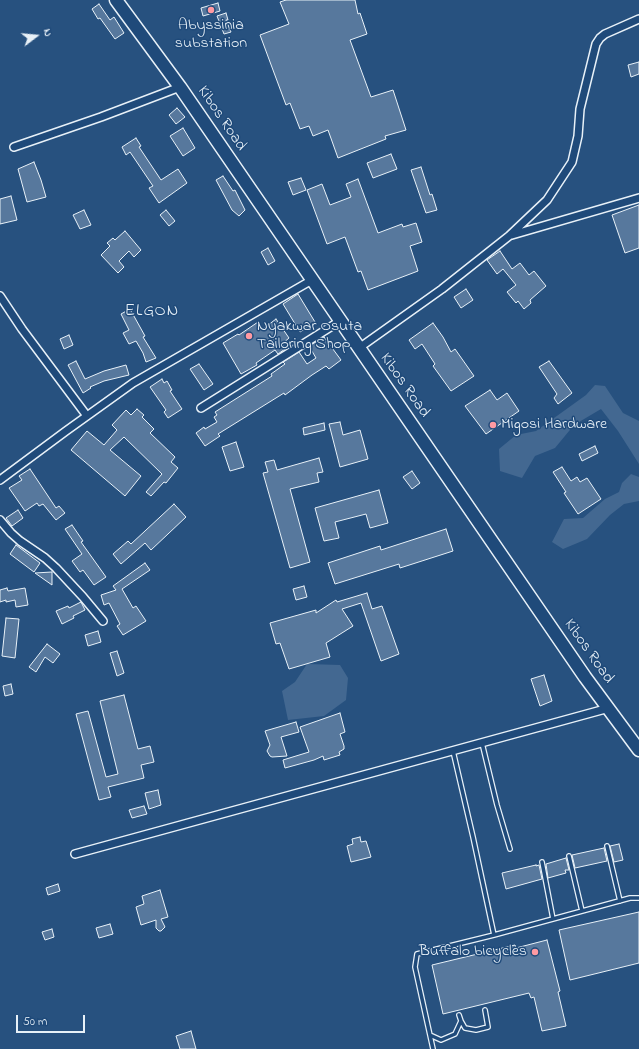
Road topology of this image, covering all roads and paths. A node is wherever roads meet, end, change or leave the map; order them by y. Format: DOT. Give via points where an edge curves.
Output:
graph roads {
  1 [pos="116,0"];
  2 [pos="639,19"];
  3 [pos="180,87"];
  4 [pos="14,147"];
  5 [pos="639,198"];
  6 [pos="509,236"];
  7 [pos="312,280"];
  8 [pos="0,296"];
  9 [pos="340,321"];
  10 [pos="359,348"];
  11 [pos="201,408"];
  12 [pos="87,416"];
  13 [pos="0,480"];
  14 [pos="0,520"];
  15 [pos="103,622"];
  16 [pos="608,708"];
  17 [pos="482,743"];
  18 [pos="639,750"];
  19 [pos="453,751"];
  20 [pos="607,846"];
  21 [pos="510,849"];
  22 [pos="75,854"];
  23 [pos="568,856"];
  24 [pos="542,862"];
  25 [pos="639,898"];
  26 [pos="620,901"];
  27 [pos="582,911"];
  28 [pos="553,919"];
  29 [pos="494,935"];
  30 [pos="485,1010"];
  31 [pos="459,1015"];
  32 [pos="461,1021"];
  33 [pos="430,1035"];
  34 [pos="433,1049"];
  1 -- 3 [label="main road, Kibos Road"];
  2 -- 6 [label="street" via="605,34 596,44 580,109 578,136 572,162 547,200"];
  3 -- 4 [label="street"];
  3 -- 7 [label="main road, Kibos Road"];
  5 -- 6 [label="street"];
  6 -- 10 [label="street" via="442,289"];
  7 -- 9 [label="main road, Kibos Road"];
  7 -- 12 [label="street" via="133,383"];
  8 -- 12 [label="street"];
  9 -- 10 [label="main road, Kibos Road"];
  9 -- 11 [label="street"];
  10 -- 16 [label="main road, Kibos Road"];
  12 -- 13 [label="street"];
  14 -- 15 [label="street" via="20,541 56,568"];
  16 -- 17 [label="street"];
  16 -- 18 [label="main road, Kibos Road"];
  17 -- 19 [label="street"];
  17 -- 21 [label="lane"];
  19 -- 22 [label="street"];
  19 -- 29 [label="lane"];
  20 -- 26 [label="lane"];
  23 -- 27 [label="lane"];
  24 -- 28 [label="lane"];
  25 -- 26 [label="lane"];
  26 -- 27 [label="lane"];
  27 -- 28 [label="lane"];
  28 -- 29 [label="lane"];
  29 -- 33 [label="lane" via="417,954 415,967"];
  30 -- 32 [label="lane" via="488,1027 476,1030 465,1028"];
  31 -- 32 [label="lane"];
  32 -- 33 [label="lane" via="455,1034 441,1040"];
  33 -- 34 [label="lane"];
}
